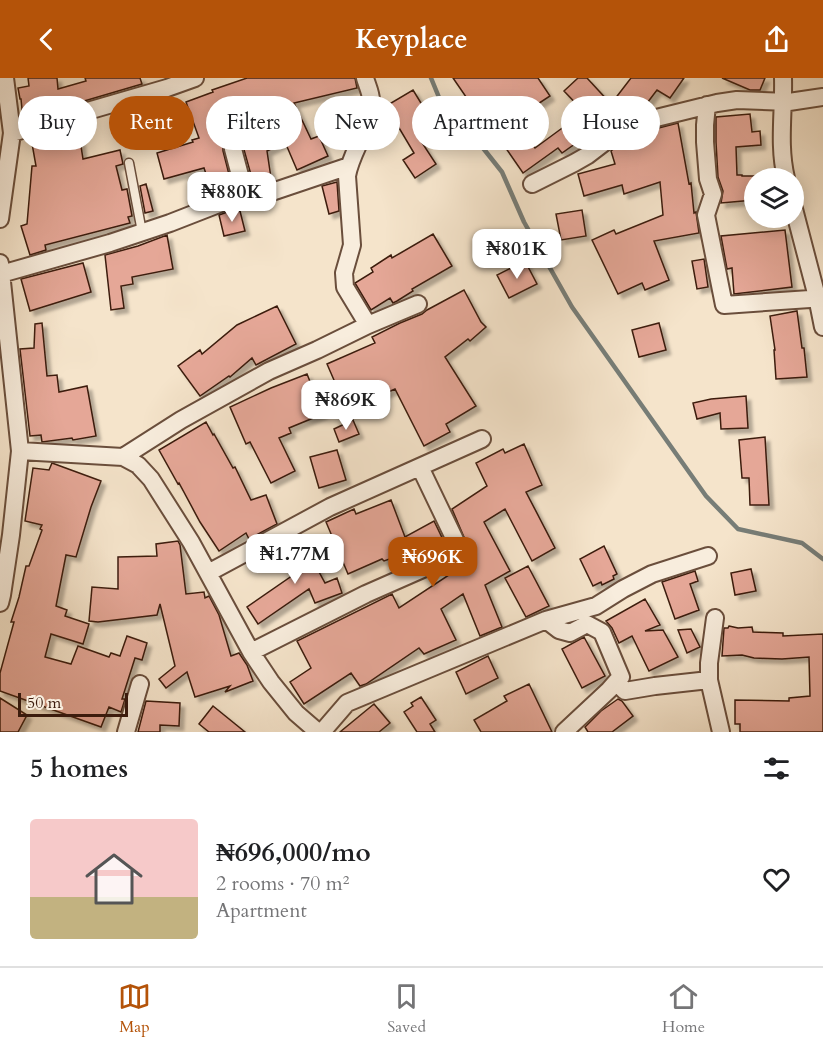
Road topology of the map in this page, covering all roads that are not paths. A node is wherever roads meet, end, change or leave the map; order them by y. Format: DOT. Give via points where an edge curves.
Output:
graph roads {
  1 [pos="5,78"];
  2 [pos="195,78"];
  3 [pos="365,78"];
  4 [pos="783,78"];
  5 [pos="823,97"];
  6 [pos="784,101"];
  7 [pos="707,105"];
  8 [pos="12,133"];
  9 [pos="233,150"];
  10 [pos="129,163"];
  11 [pos="349,166"];
  12 [pos="785,168"];
  13 [pos="532,184"];
  14 [pos="246,198"];
  15 [pos="0,219"];
  16 [pos="799,228"];
  17 [pos="142,232"];
  18 [pos="0,263"];
  19 [pos="1,274"];
  20 [pos="817,297"];
  21 [pos="418,304"];
  22 [pos="822,320"];
  23 [pos="368,325"];
  24 [pos="482,439"];
  25 [pos="20,451"];
  26 [pos="123,457"];
  27 [pos="420,467"];
  28 [pos="708,556"];
  29 [pos="208,573"];
  30 [pos="0,603"];
  31 [pos="715,618"];
  32 [pos="546,620"];
  33 [pos="251,652"];
  34 [pos="710,680"];
  35 [pos="616,682"];
  36 [pos="140,684"];
  37 [pos="126,732"];
  38 [pos="318,732"];
  39 [pos="322,732"];
  40 [pos="564,732"];
  41 [pos="721,732"];
  1 -- 8 [label="street"];
  2 -- 8 [label="street"];
  3 -- 11 [label="street" via="372,99 370,114"];
  4 -- 6 [label="street"];
  5 -- 6 [label="street"];
  6 -- 7 [label="street" via="737,100"];
  6 -- 12 [label="street" via="781,129"];
  7 -- 13 [label="street" via="622,129 581,159"];
  7 -- 20 [label="street" via="705,142 713,194 706,215 724,305"];
  8 -- 15 [label="street"];
  9 -- 14 [label="street"];
  10 -- 17 [label="lane"];
  11 -- 14 [label="street"];
  11 -- 23 [label="street" via="352,245 344,273 345,286"];
  14 -- 17 [label="street" via="229,200"];
  16 -- 20 [label="street"];
  17 -- 19 [label="street"];
  18 -- 19 [label="street"];
  19 -- 25 [label="street"];
  20 -- 22 [label="street"];
  21 -- 23 [label="street"];
  23 -- 26 [label="street" via="269,371"];
  24 -- 27 [label="street"];
  25 -- 26 [label="street"];
  25 -- 30 [label="street"];
  26 -- 29 [label="street" via="151,479"];
  27 -- 29 [label="street" via="330,507"];
  27 -- 33 [label="street" via="456,542 450,557"];
  28 -- 32 [label="street" via="652,574 596,606"];
  29 -- 33 [label="street"];
  31 -- 34 [label="street"];
  32 -- 35 [label="street" via="570,633 587,624 602,632 621,677"];
  32 -- 39 [label="street" via="347,703"];
  33 -- 38 [label="street" via="270,682"];
  34 -- 35 [label="street" via="625,691"];
  34 -- 41 [label="street"];
  35 -- 40 [label="street"];
  36 -- 37 [label="street"];
}
